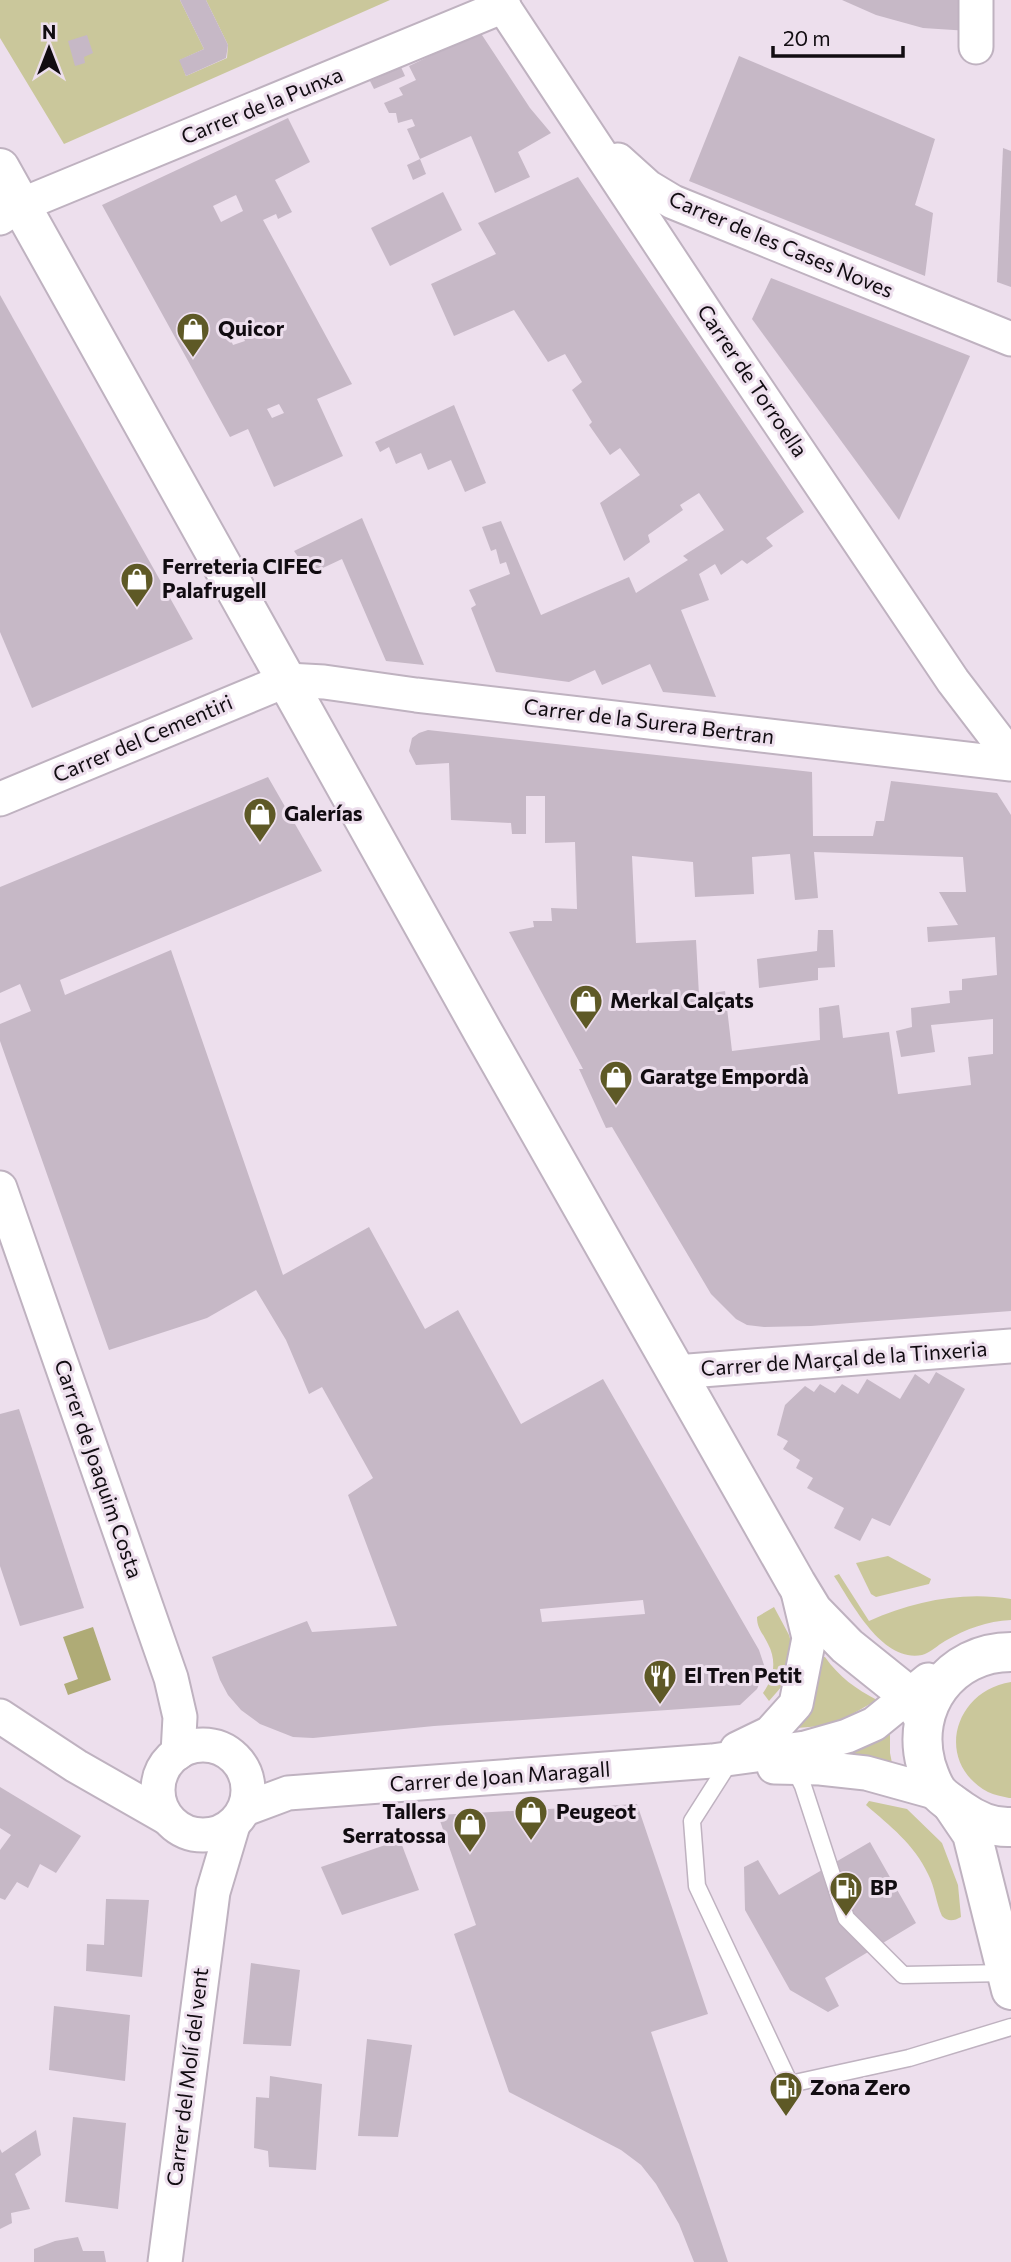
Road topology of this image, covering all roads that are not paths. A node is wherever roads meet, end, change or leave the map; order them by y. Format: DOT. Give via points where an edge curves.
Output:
graph roads {
  1 [pos="976,0"];
  2 [pos="502,3"];
  3 [pos="975,47"];
  4 [pos="575,114"];
  5 [pos="0,168"];
  6 [pos="10,212"];
  7 [pos="1011,339"];
  8 [pos="287,680"];
  9 [pos="1011,757"];
  10 [pos="1011,764"];
  11 [pos="0,799"];
  12 [pos="0,1188"];
  13 [pos="1011,1346"];
  14 [pos="676,1372"];
  15 [pos="805,1597"];
  16 [pos="1011,1652"];
  17 [pos="916,1706"];
  18 [pos="0,1717"];
  19 [pos="178,1753"];
  20 [pos="721,1762"];
  21 [pos="243,1767"];
  22 [pos="794,1768"];
  23 [pos="158,1783"];
  24 [pos="123,1791"];
  25 [pos="288,1793"];
  26 [pos="944,1798"];
  27 [pos="239,1817"];
  28 [pos="179,1826"];
  29 [pos="1011,1827"];
  30 [pos="213,1892"];
  31 [pos="1008,1981"];
  32 [pos="1011,2027"];
  33 [pos="165,2262"];
  1 -- 3 [label="street"];
  2 -- 4 [label="street, Carrer de Torroella"];
  2 -- 6 [label="street, Carrer de la Punxa"];
  4 -- 7 [label="street, Carrer de les Cases Noves" via="627,170 673,202"];
  4 -- 9 [label="street, Carrer de Torroella" via="953,681"];
  5 -- 6 [label="street"];
  6 -- 8 [label="street"];
  8 -- 10 [label="street, Carrer de la Surera Bertran"];
  8 -- 11 [label="street, Carrer del Cementiri"];
  8 -- 14 [label="street"];
  12 -- 19 [label="street, Carrer de Joaquim Costa" via="171,1678 180,1717"];
  13 -- 14 [label="street, Carrer de Marçal de la Tinxeria"];
  14 -- 15 [label="street"];
  15 -- 17 [label="street" via="847,1646"];
  15 -- 20 [label="street" via="809,1638 796,1704 770,1733"];
  16 -- 17 [label="street" via="965,1662"];
  17 -- 20 [label="street, Carrer de Joan Maragall" via="847,1736"];
  17 -- 26 [label="street" via="928,1771"];
  18 -- 24 [label="street"];
  19 -- 21 [label="street" via="208,1745"];
  19 -- 23 [label="street" via="163,1768"];
  20 -- 22 [label="street, Carrer de Joan Maragall"];
  20 -- 25 [label="street, Carrer de Joan Maragall"];
  20 -- 32 [label="lane" via="692,1821 697,1886 790,2084 909,2058"];
  21 -- 25 [label="street"];
  21 -- 27 [label="street" via="249,1794"];
  22 -- 26 [label="street, Carrer de Joan Maragall" via="866,1773"];
  22 -- 31 [label="lane" via="846,1918 903,1975"];
  23 -- 24 [label="street"];
  23 -- 28 [label="street" via="160,1804"];
  24 -- 28 [label="street"];
  25 -- 27 [label="street, Carrer de Joan Maragall"];
  26 -- 29 [label="street" via="976,1820"];
  26 -- 31 [label="street" via="972,1834"];
  27 -- 28 [label="street" via="208,1836"];
  27 -- 30 [label="street, Carrer del Molí del vent"];
  28 -- 30 [label="street, Carrer del Molí del vent"];
  30 -- 33 [label="street, Carrer del Molí del vent"];
}
